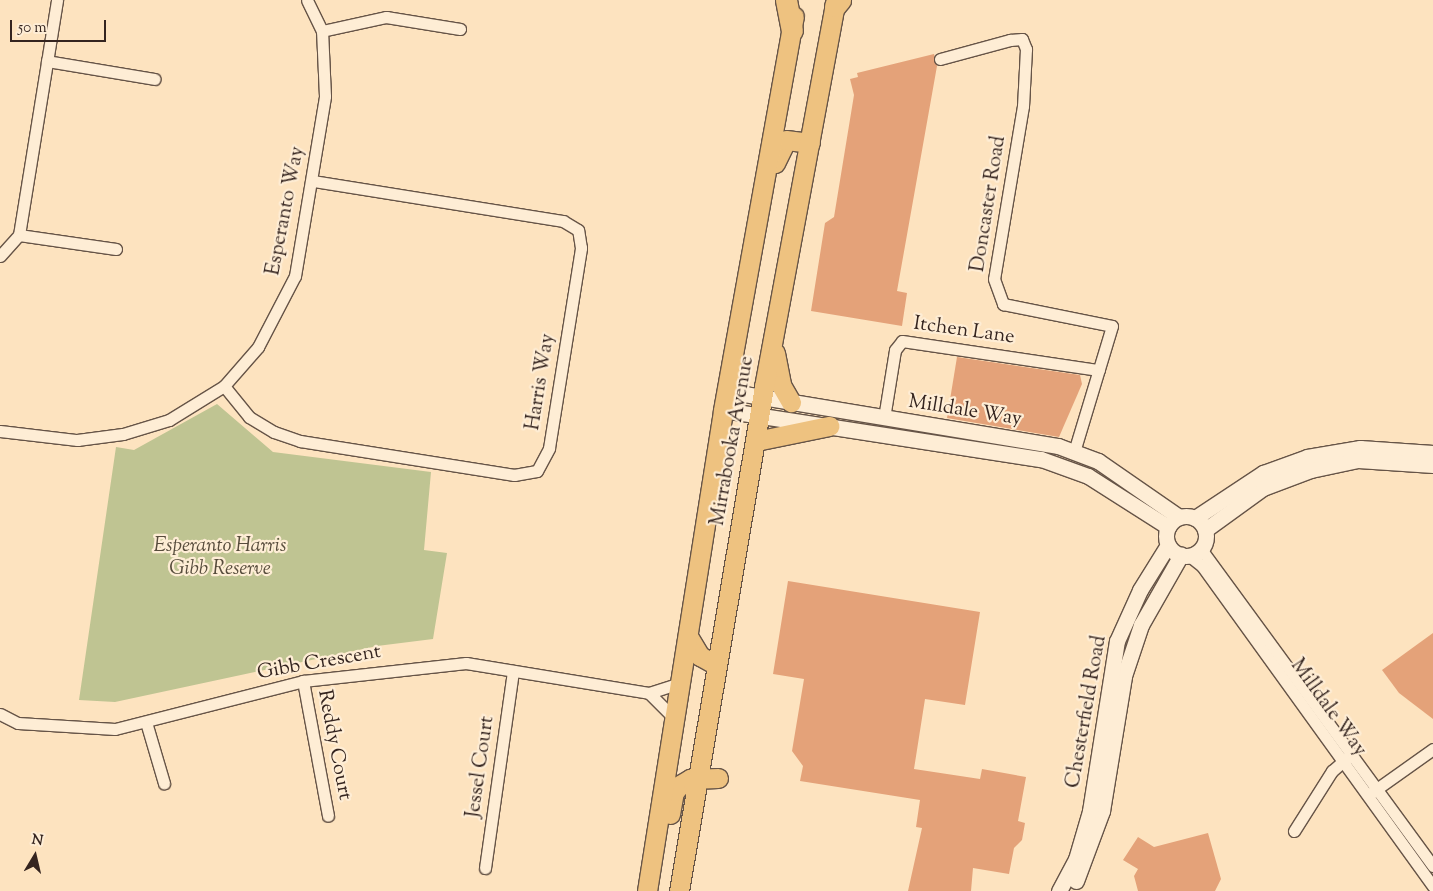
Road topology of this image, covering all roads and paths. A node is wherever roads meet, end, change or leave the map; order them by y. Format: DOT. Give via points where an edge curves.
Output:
graph roads {
  1 [pos="58,0"];
  2 [pos="307,0"];
  3 [pos="786,0"];
  4 [pos="796,0"];
  5 [pos="837,2"];
  6 [pos="460,29"];
  7 [pos="792,30"];
  8 [pos="322,31"];
  9 [pos="940,59"];
  10 [pos="47,62"];
  11 [pos="155,78"];
  12 [pos="810,143"];
  13 [pos="313,181"];
  14 [pos="756,224"];
  15 [pos="19,235"];
  16 [pos="116,249"];
  17 [pos="0,256"];
  18 [pos="774,337"];
  19 [pos="1099,370"];
  20 [pos="224,386"];
  21 [pos="725,400"];
  22 [pos="791,402"];
  23 [pos="762,406"];
  24 [pos="884,418"];
  25 [pos="829,426"];
  26 [pos="0,431"];
  27 [pos="756,441"];
  28 [pos="1074,452"];
  29 [pos="1433,453"];
  30 [pos="1433,465"];
  31 [pos="1286,471"];
  32 [pos="1174,522"];
  33 [pos="1200,524"];
  34 [pos="1168,545"];
  35 [pos="1190,553"];
  36 [pos="689,638"];
  37 [pos="716,665"];
  38 [pos="513,671"];
  39 [pos="303,681"];
  40 [pos="679,683"];
  41 [pos="649,693"];
  42 [pos="0,714"];
  43 [pos="674,718"];
  44 [pos="146,722"];
  45 [pos="1433,749"];
  46 [pos="1352,754"];
  47 [pos="1342,760"];
  48 [pos="697,778"];
  49 [pos="718,778"];
  50 [pos="164,783"];
  51 [pos="1378,789"];
  52 [pos="1368,796"];
  53 [pos="328,816"];
  54 [pos="1294,831"];
  55 [pos="1433,866"];
  56 [pos="652,867"];
  57 [pos="485,868"];
  58 [pos="1433,886"];
  59 [pos="648,891"];
  60 [pos="679,891"];
  61 [pos="1059,891"];
  62 [pos="1070,891"];
  1 -- 10 [label="street"];
  2 -- 8 [label="street, Esperanto Way"];
  3 -- 7 [label="highway"];
  4 -- 7 [label="main road, Mirrabooka Avenue"];
  5 -- 12 [label="main road, Mirrabooka Avenue"];
  6 -- 8 [label="street" via="386,17"];
  7 -- 14 [label="main road, Mirrabooka Avenue"];
  8 -- 13 [label="street, Esperanto Way" via="325,96"];
  9 -- 19 [label="street, Doncaster Road" via="1022,39 1026,49 1023,106 994,279 997,295 1003,304 1112,326"];
  10 -- 11 [label="street"];
  10 -- 15 [label="street"];
  12 -- 14 [label="main road" via="793,139 781,144"];
  12 -- 18 [label="main road, Mirrabooka Avenue"];
  13 -- 20 [label="street, Esperanto Way" via="295,276 279,314 258,347"];
  13 -- 20 [label="street, Harris Way" via="563,222 578,230 581,248 549,448 537,471 514,475 300,441 274,432 249,417"];
  14 -- 21 [label="main road, Mirrabooka Avenue"];
  15 -- 16 [label="street"];
  15 -- 17 [label="street"];
  18 -- 22 [label="main road" via="781,385"];
  18 -- 23 [label="main road, Mirrabooka Avenue"];
  19 -- 24 [label="street, Itchen Lane" via="902,341 895,350"];
  19 -- 28 [label="street, Doncaster Road"];
  20 -- 26 [label="street, Esperanto Way" via="169,420 123,434 76,440"];
  21 -- 23 [label="street, Milldale Way"];
  21 -- 36 [label="main road, Mirrabooka Avenue"];
  22 -- 23 [label="street, Milldale Way"];
  22 -- 24 [label="street, Milldale Way"];
  23 -- 25 [label="street, Milldale Way"];
  23 -- 27 [label="main road, Mirrabooka Avenue"];
  24 -- 28 [label="street, Milldale Way"];
  25 -- 27 [label="main road"];
  25 -- 32 [label="street, Milldale Way" via="1041,459 1088,476"];
  27 -- 37 [label="main road, Mirrabooka Avenue"];
  28 -- 32 [label="street, Milldale Way" via="1098,460"];
  29 -- 31 [label="street" via="1360,448"];
  30 -- 31 [label="street" via="1358,460"];
  31 -- 33 [label="street" via="1231,492"];
  32 -- 33 [label="street"];
  32 -- 34 [label="street"];
  33 -- 35 [label="street, Chesterfield Road"];
  34 -- 35 [label="street"];
  34 -- 61 [label="street, Chesterfield Road" via="1140,590 1117,642 1090,810 1076,859"];
  35 -- 46 [label="street, Milldale Way"];
  35 -- 47 [label="street, Milldale Way"];
  35 -- 62 [label="street, Chesterfield Road" via="1141,625 1124,676 1102,812 1086,861"];
  36 -- 37 [label="main road" via="700,656"];
  36 -- 40 [label="main road, Mirrabooka Avenue"];
  37 -- 48 [label="main road, Mirrabooka Avenue"];
  38 -- 39 [label="street, Gibb Crescent" via="466,664"];
  38 -- 41 [label="street, Gibb Crescent"];
  38 -- 57 [label="street, Jessel Court"];
  39 -- 44 [label="street, Gibb Crescent"];
  39 -- 53 [label="street, Reddy Court"];
  40 -- 41 [label="street, Gibb Crescent"];
  40 -- 43 [label="main road, Mirrabooka Avenue"];
  41 -- 43 [label="street"];
  42 -- 44 [label="street, Gibb Crescent" via="18,723 115,729"];
  43 -- 56 [label="main road, Mirrabooka Avenue"];
  44 -- 50 [label="street"];
  45 -- 51 [label="street"];
  46 -- 47 [label="street"];
  46 -- 51 [label="street, Milldale Way"];
  47 -- 52 [label="street, Milldale Way"];
  47 -- 54 [label="street"];
  48 -- 49 [label="main road"];
  48 -- 56 [label="main road" via="674,792 666,836"];
  48 -- 60 [label="main road, Mirrabooka Avenue"];
  51 -- 52 [label="street"];
  51 -- 55 [label="street, Milldale Way"];
  52 -- 58 [label="street, Milldale Way"];
  56 -- 59 [label="main road, Mirrabooka Avenue"];
}
